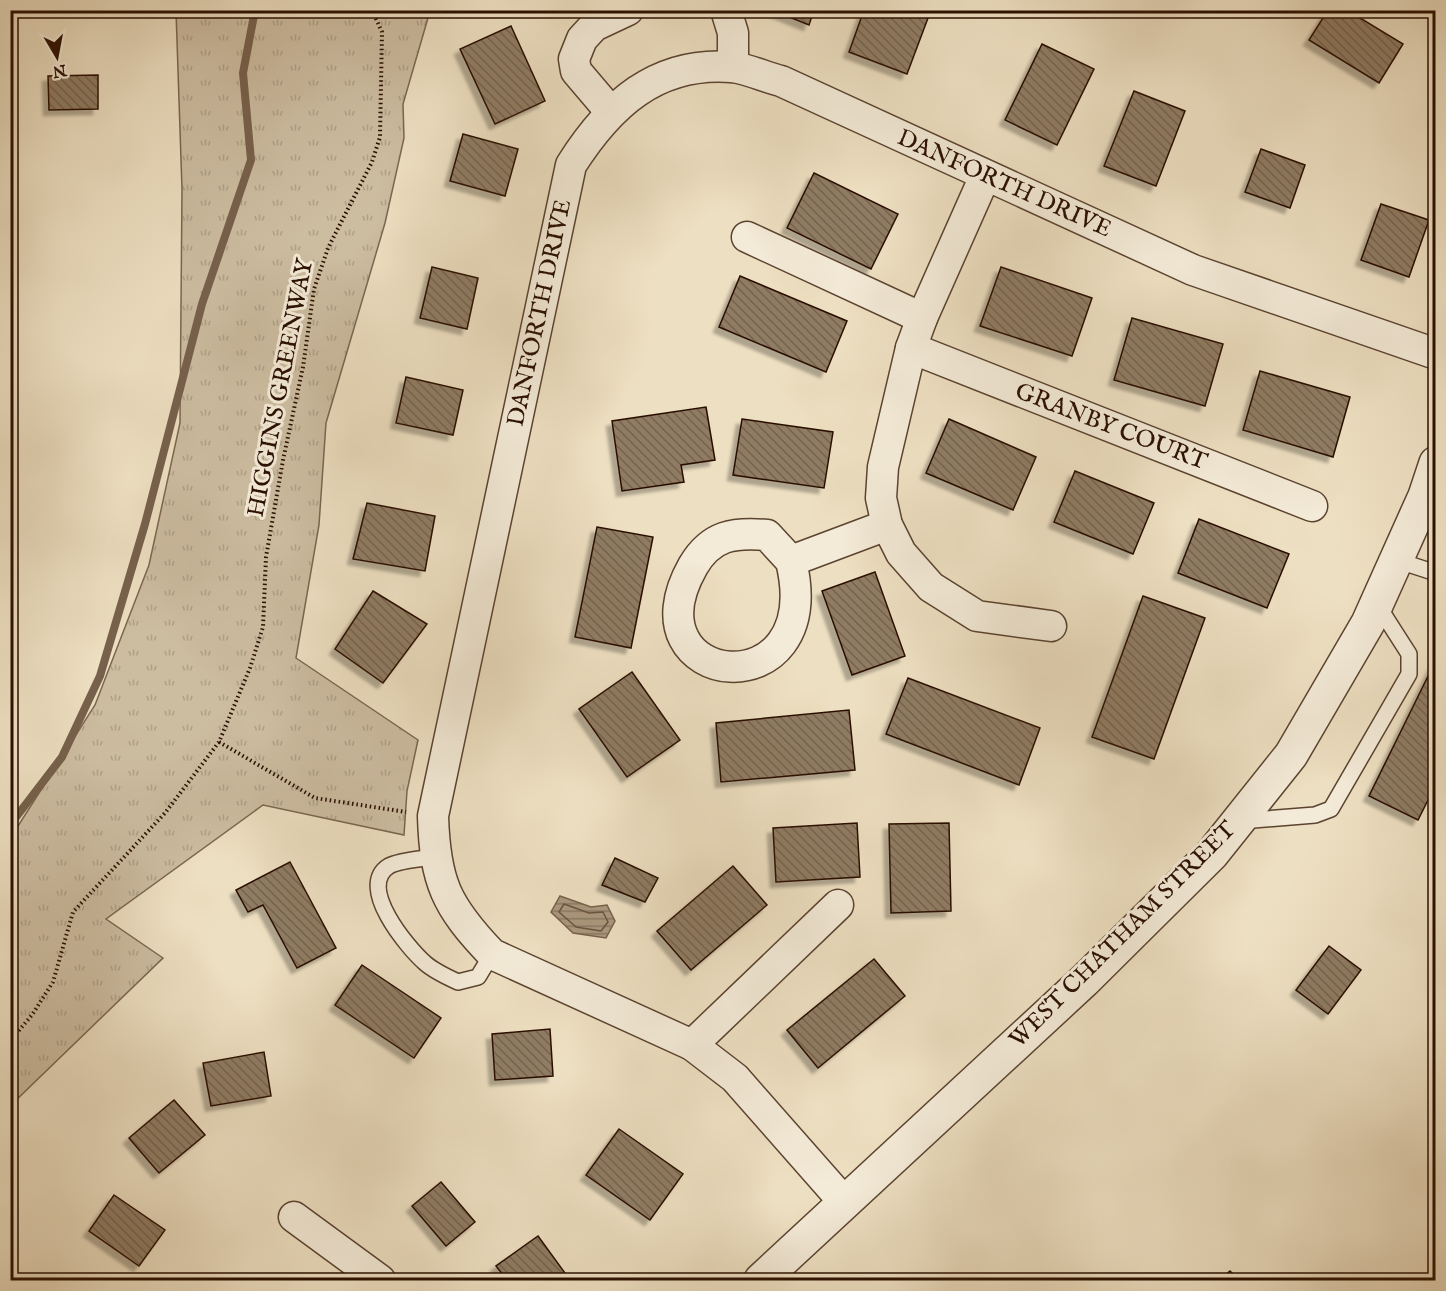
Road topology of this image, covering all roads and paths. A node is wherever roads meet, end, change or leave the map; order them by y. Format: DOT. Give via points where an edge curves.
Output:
graph roads {
  1 [pos="372,10"];
  2 [pos="628,10"];
  3 [pos="726,10"];
  4 [pos="733,67"];
  5 [pos="610,111"];
  6 [pos="985,176"];
  7 [pos="747,237"];
  8 [pos="921,318"];
  9 [pos="911,348"];
  10 [pos="1436,354"];
  11 [pos="1436,463"];
  12 [pos="1312,506"];
  13 [pos="887,525"];
  14 [pos="1396,560"];
  15 [pos="791,561"];
  16 [pos="1436,573"];
  17 [pos="1377,604"];
  18 [pos="1051,626"];
  19 [pos="219,742"];
  20 [pos="433,816"];
  21 [pos="1238,821"];
  22 [pos="434,857"];
  23 [pos="838,905"];
  24 [pos="492,954"];
  25 [pos="10,1041"];
  26 [pos="692,1045"];
  27 [pos="845,1203"];
  28 [pos="294,1217"];
  29 [pos="380,1281"];
  30 [pos="761,1281"];
  1 -- 19 [label="path, HIGGINS GREENWAY" via="382,32 380,137 372,162 328,248 314,288 303,367 266,557 263,627"];
  2 -- 5 [label="street" via="594,26 582,39 574,59 576,71"];
  3 -- 4 [label="street" via="733,33"];
  4 -- 5 [label="street, DANFORTH DRIVE" via="701,68 664,76"];
  4 -- 6 [label="street, DANFORTH DRIVE" via="781,81"];
  5 -- 20 [label="street, DANFORTH DRIVE" via="571,165"];
  6 -- 8 [label="street"];
  6 -- 10 [label="street, DANFORTH DRIVE" via="1193,270"];
  7 -- 8 [label="street"];
  8 -- 9 [label="street"];
  9 -- 12 [label="street, GRANBY COURT"];
  9 -- 13 [label="street" via="883,467 881,498"];
  11 -- 14 [label="street, WEST CHATHAM STREET"];
  13 -- 15 [label="street"];
  13 -- 18 [label="street" via="915,572 952,602 977,616"];
  14 -- 16 [label="lane"];
  14 -- 17 [label="street, WEST CHATHAM STREET"];
  15 -- 15 [label="street" via="767,535 728,536 708,545 693,566 680,604 679,623 687,647 708,663 735,668 754,666 773,652 788,634 797,600"];
  17 -- 21 [label="street, WEST CHATHAM STREET" via="1292,755"];
  17 -- 21 [label="lane" via="1409,654 1409,674 1331,809 1315,815"];
  19 -- 20 [label="path" via="315,798"];
  19 -- 25 [label="path, HIGGINS GREENWAY" via="165,813 73,912 52,982 32,1016"];
  20 -- 22 [label="street, DANFORTH DRIVE"];
  21 -- 27 [label="street, WEST CHATHAM STREET" via="1212,854 1092,973"];
  22 -- 24 [label="street, DANFORTH DRIVE" via="447,898 467,928"];
  22 -- 24 [label="lane" via="389,866 379,876 376,889 399,934 427,965 458,982 478,977"];
  23 -- 26 [label="street"];
  24 -- 26 [label="street, DANFORTH DRIVE"];
  26 -- 27 [label="street, DANFORTH DRIVE" via="735,1078"];
  27 -- 30 [label="street, WEST CHATHAM STREET"];
  28 -- 29 [label="street"];
}
